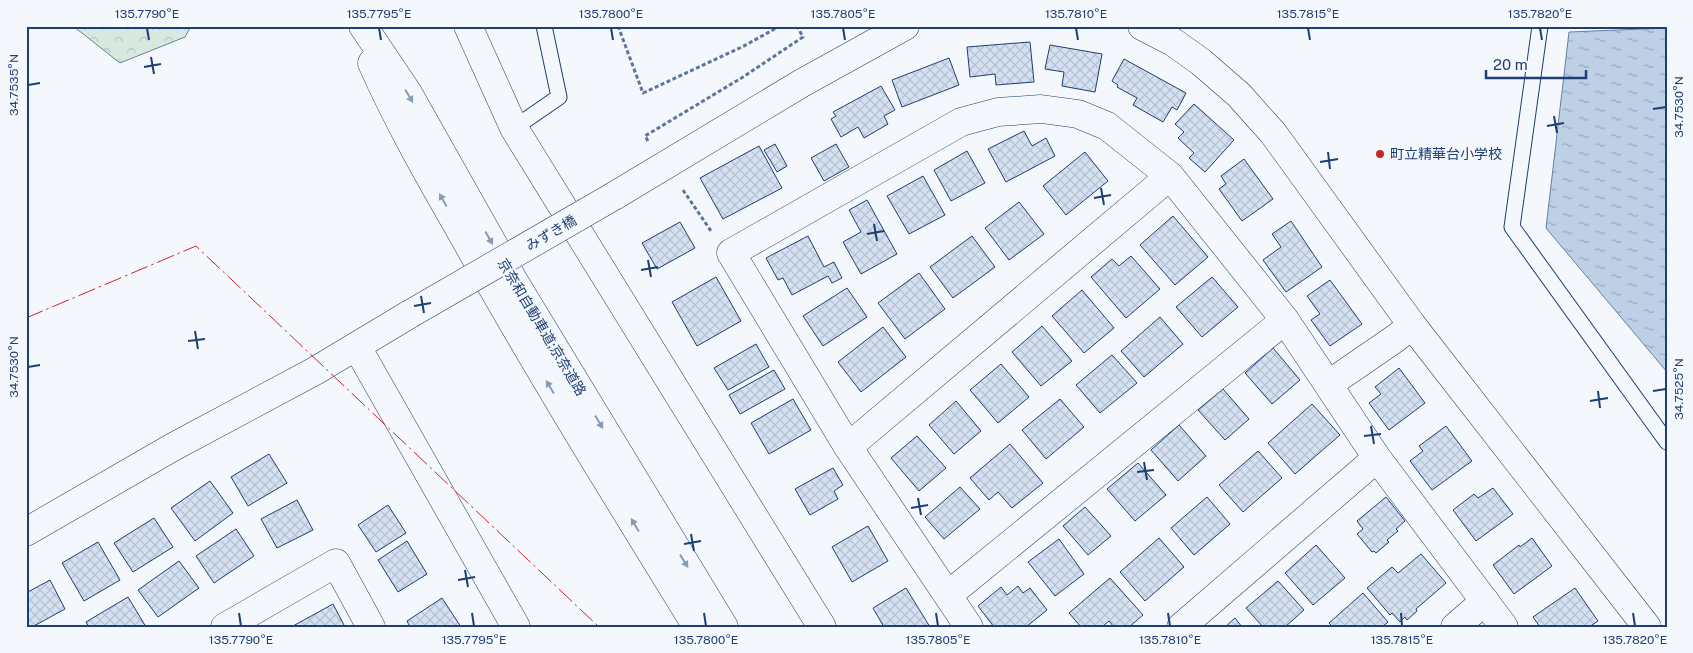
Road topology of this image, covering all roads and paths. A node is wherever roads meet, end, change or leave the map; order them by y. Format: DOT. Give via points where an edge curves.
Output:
graph roads {
  1 [pos="356,26"];
  2 [pos="363,26"];
  3 [pos="468,26"];
  4 [pos="544,26"];
  5 [pos="618,26"];
  6 [pos="780,26"];
  7 [pos="797,26"];
  8 [pos="905,26"];
  9 [pos="1142,26"];
  10 [pos="1540,26"];
  11 [pos="514,128"];
  12 [pos="651,145"];
  13 [pos="1170,176"];
  14 [pos="679,184"];
  15 [pos="731,253"];
  16 [pos="1285,320"];
  17 [pos="1412,325"];
  18 [pos="357,347"];
  19 [pos="1330,384"];
  20 [pos="1667,442"];
  21 [pos="848,447"];
  22 [pos="1378,458"];
  23 [pos="26,532"];
  24 [pos="948,595"];
  25 [pos="1485,601"];
  26 [pos="225,627"];
  27 [pos="371,627"];
  28 [pos="516,627"];
  29 [pos="697,627"];
  30 [pos="724,627"];
  31 [pos="822,627"];
  32 [pos="969,627"];
  33 [pos="1181,627"];
  34 [pos="1455,627"];
  35 [pos="1504,627"];
  36 [pos="1647,627"];
  29 -- 1 [label="main road, 京奈和自動車道;京奈道路, one-way" via="524,343 401,123"];
  2 -- 30 [label="main road, 京奈和自動車道;京奈道路, one-way" via="408,93 515,283"];
  3 -- 11 [label="main road"];
  4 -- 11 [label="lane" via="559,97"];
  5 -- 6 [label="path" via="643,93"];
  7 -- 12 [label="path" via="803,37 644,136"];
  8 -- 18 [label="main road, みずき橋, bridge" via="802,83"];
  9 -- 17 [label="main road" via="1201,62 1257,114"];
  10 -- 20 [label="lane" via="1512,227"];
  11 -- 31 [label="main road"];
  13 -- 15 [label="main road" via="1108,126 1078,114 1041,110 998,112 960,122"];
  13 -- 16 [label="main road"];
  13 -- 21 [label="main road"];
  14 -- 15 [label="path" via="718,242"];
  15 -- 21 [label="main road"];
  16 -- 19 [label="main road"];
  16 -- 24 [label="main road"];
  17 -- 19 [label="main road"];
  17 -- 36 [label="main road"];
  18 -- 23 [label="main road, みずき橋"];
  18 -- 28 [label="main road"];
  19 -- 22 [label="main road"];
  21 -- 24 [label="main road"];
  22 -- 25 [label="main road"];
  22 -- 33 [label="main road"];
  24 -- 32 [label="main road"];
  25 -- 34 [label="main road"];
  25 -- 35 [label="main road"];
  26 -- 27 [label="main road" via="336,563"];
}
